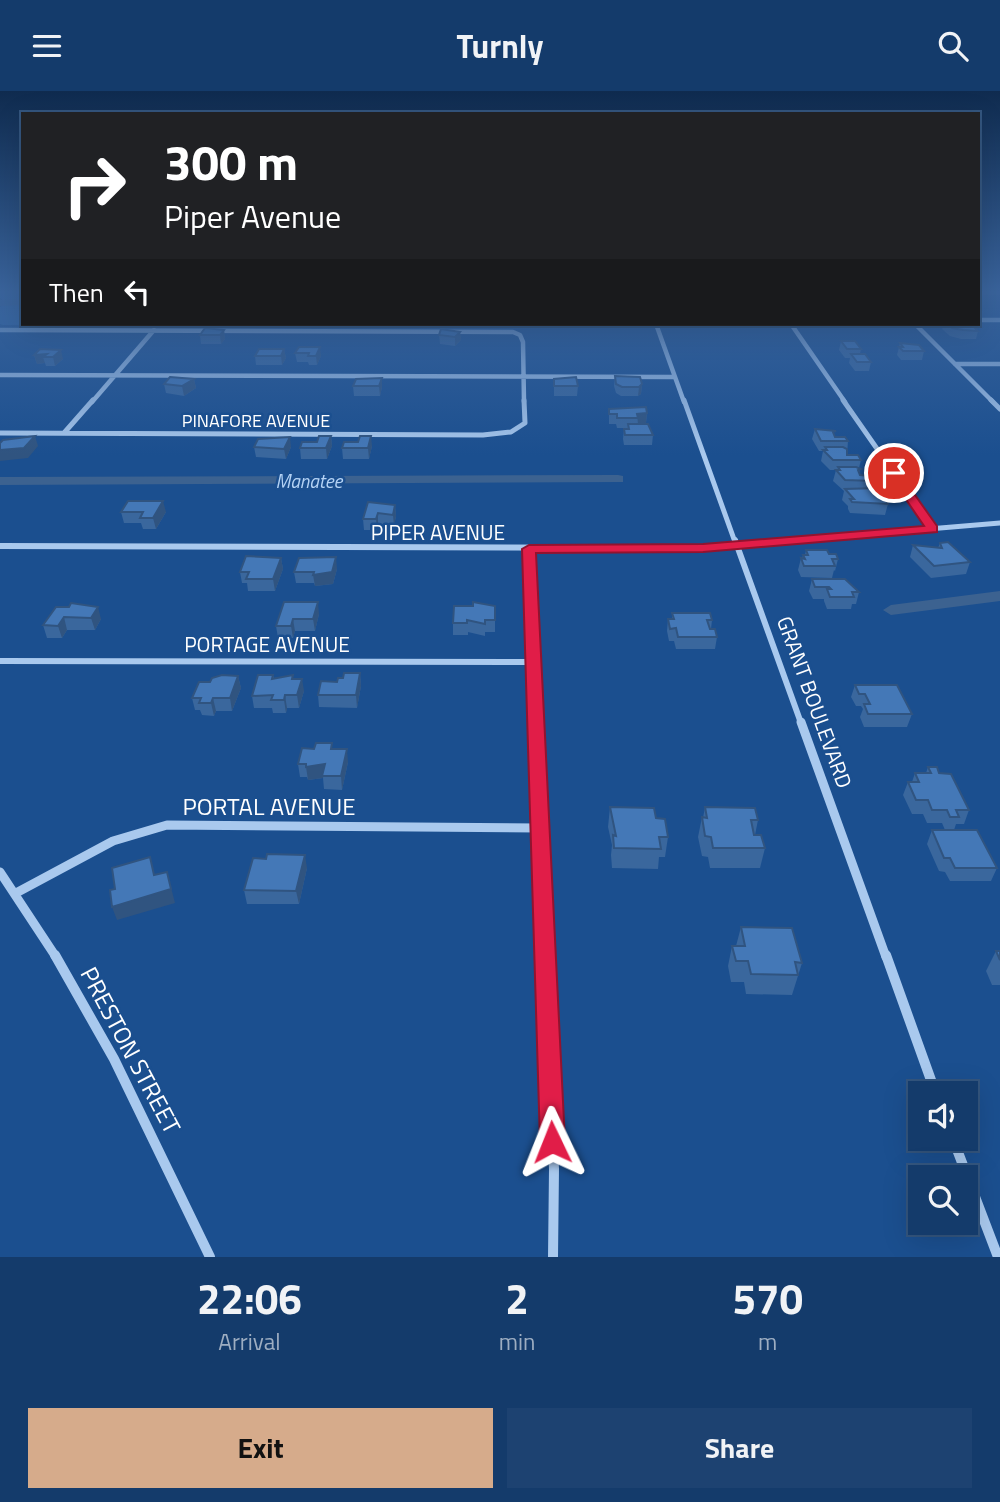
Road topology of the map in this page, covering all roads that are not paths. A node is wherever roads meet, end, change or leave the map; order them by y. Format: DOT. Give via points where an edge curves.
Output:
graph roads {
  1 [pos="140,346"];
  2 [pos="522,346"];
  3 [pos="664,346"];
  4 [pos="807,346"];
  5 [pos="937,346"];
  6 [pos="955,364"];
  7 [pos="1000,364"];
  8 [pos="0,375"];
  9 [pos="114,376"];
  10 [pos="524,376"];
  11 [pos="675,377"];
  12 [pos="1000,409"];
  13 [pos="0,433"];
  14 [pos="64,433"];
  15 [pos="1000,523"];
  16 [pos="933,529"];
  17 [pos="0,546"];
  18 [pos="736,547"];
  19 [pos="529,549"];
  20 [pos="0,661"];
  21 [pos="534,662"];
  22 [pos="538,828"];
  23 [pos="0,872"];
  24 [pos="16,894"];
  25 [pos="931,1081"];
  26 [pos="958,1151"];
  27 [pos="210,1257"];
  28 [pos="553,1257"];
  29 [pos="998,1257"];
  1 -- 9 [label="street"];
  2 -- 10 [label="street"];
  3 -- 11 [label="street, GRANT BOULEVARD"];
  4 -- 16 [label="street"];
  5 -- 6 [label="street"];
  6 -- 7 [label="street"];
  6 -- 12 [label="street"];
  8 -- 9 [label="street"];
  9 -- 10 [label="street"];
  9 -- 14 [label="street"];
  10 -- 11 [label="street"];
  10 -- 14 [label="street, PINAFORE AVENUE" via="525,423 511,432"];
  11 -- 18 [label="street, GRANT BOULEVARD"];
  13 -- 14 [label="street, PINAFORE AVENUE"];
  15 -- 16 [label="street, PIPER AVENUE"];
  16 -- 18 [label="street, PIPER AVENUE"];
  17 -- 19 [label="street, PIPER AVENUE"];
  18 -- 19 [label="street, PIPER AVENUE"];
  18 -- 25 [label="street, GRANT BOULEVARD"];
  19 -- 21 [label="street"];
  20 -- 21 [label="street, PORTAGE AVENUE"];
  21 -- 22 [label="street"];
  22 -- 24 [label="street, PORTAL AVENUE" via="167,825 113,841"];
  22 -- 28 [label="street" via="554,1169"];
  23 -- 24 [label="street, PRESTON STREET"];
  24 -- 27 [label="street, PRESTON STREET" via="149,1123"];
  26 -- 29 [label="street"];
}
